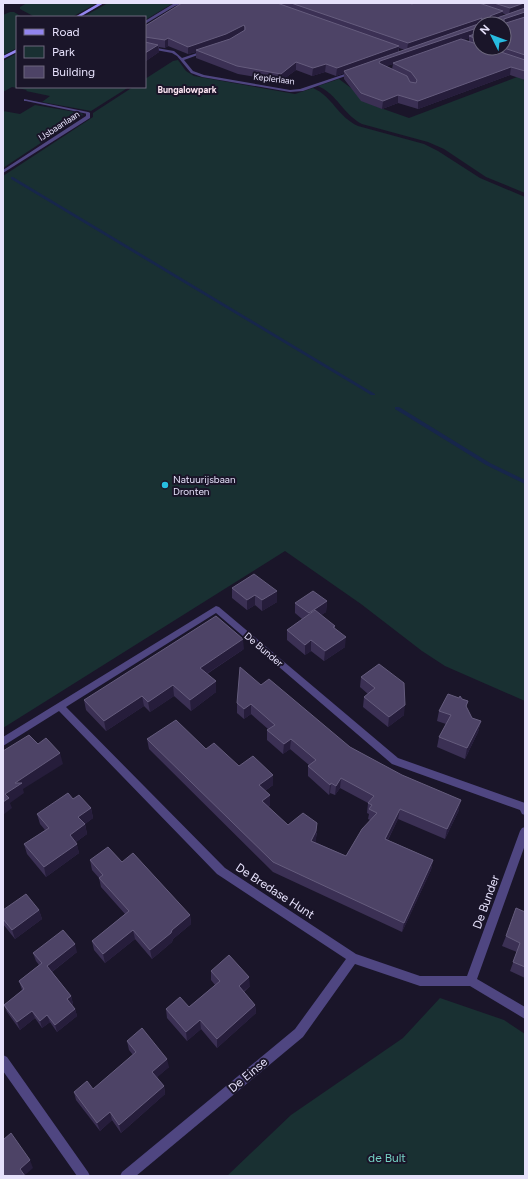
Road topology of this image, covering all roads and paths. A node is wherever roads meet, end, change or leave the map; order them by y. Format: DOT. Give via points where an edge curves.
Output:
graph roads {
  1 [pos="102,3"];
  2 [pos="182,3"];
  3 [pos="79,16"];
  4 [pos="146,22"];
  5 [pos="146,47"];
  6 [pos="208,50"];
  7 [pos="16,51"];
  8 [pos="3,58"];
  9 [pos="182,59"];
  10 [pos="357,71"];
  11 [pos="26,100"];
  12 [pos="3,172"];
  13 [pos="60,706"];
  14 [pos="3,742"];
  15 [pos="525,812"];
  16 [pos="525,831"];
  17 [pos="353,958"];
  18 [pos="471,981"];
  19 [pos="525,1013"];
  20 [pos="3,1061"];
  21 [pos="84,1176"];
  22 [pos="126,1176"];
  1 -- 3 [label="main road"];
  2 -- 4 [label="street" via="174,5"];
  5 -- 9 [label="street, Keplerlaan" via="173,52"];
  6 -- 9 [label="street"];
  7 -- 8 [label="main road"];
  9 -- 10 [label="street, Keplerlaan" via="192,72 203,76 290,91 301,90"];
  11 -- 12 [label="street, IJsbaanlaan" via="88,113 88,116"];
  13 -- 14 [label="street, De Bunder"];
  13 -- 15 [label="street, De Bunder" via="216,609 395,761 524,807"];
  13 -- 17 [label="street, De Bredase Hunt" via="221,871"];
  16 -- 18 [label="street, De Bunder"];
  17 -- 18 [label="street, De Bredase Hunt" via="420,981"];
  17 -- 22 [label="street, De Einse" via="299,1033"];
  18 -- 19 [label="street"];
  20 -- 21 [label="street"];
}
